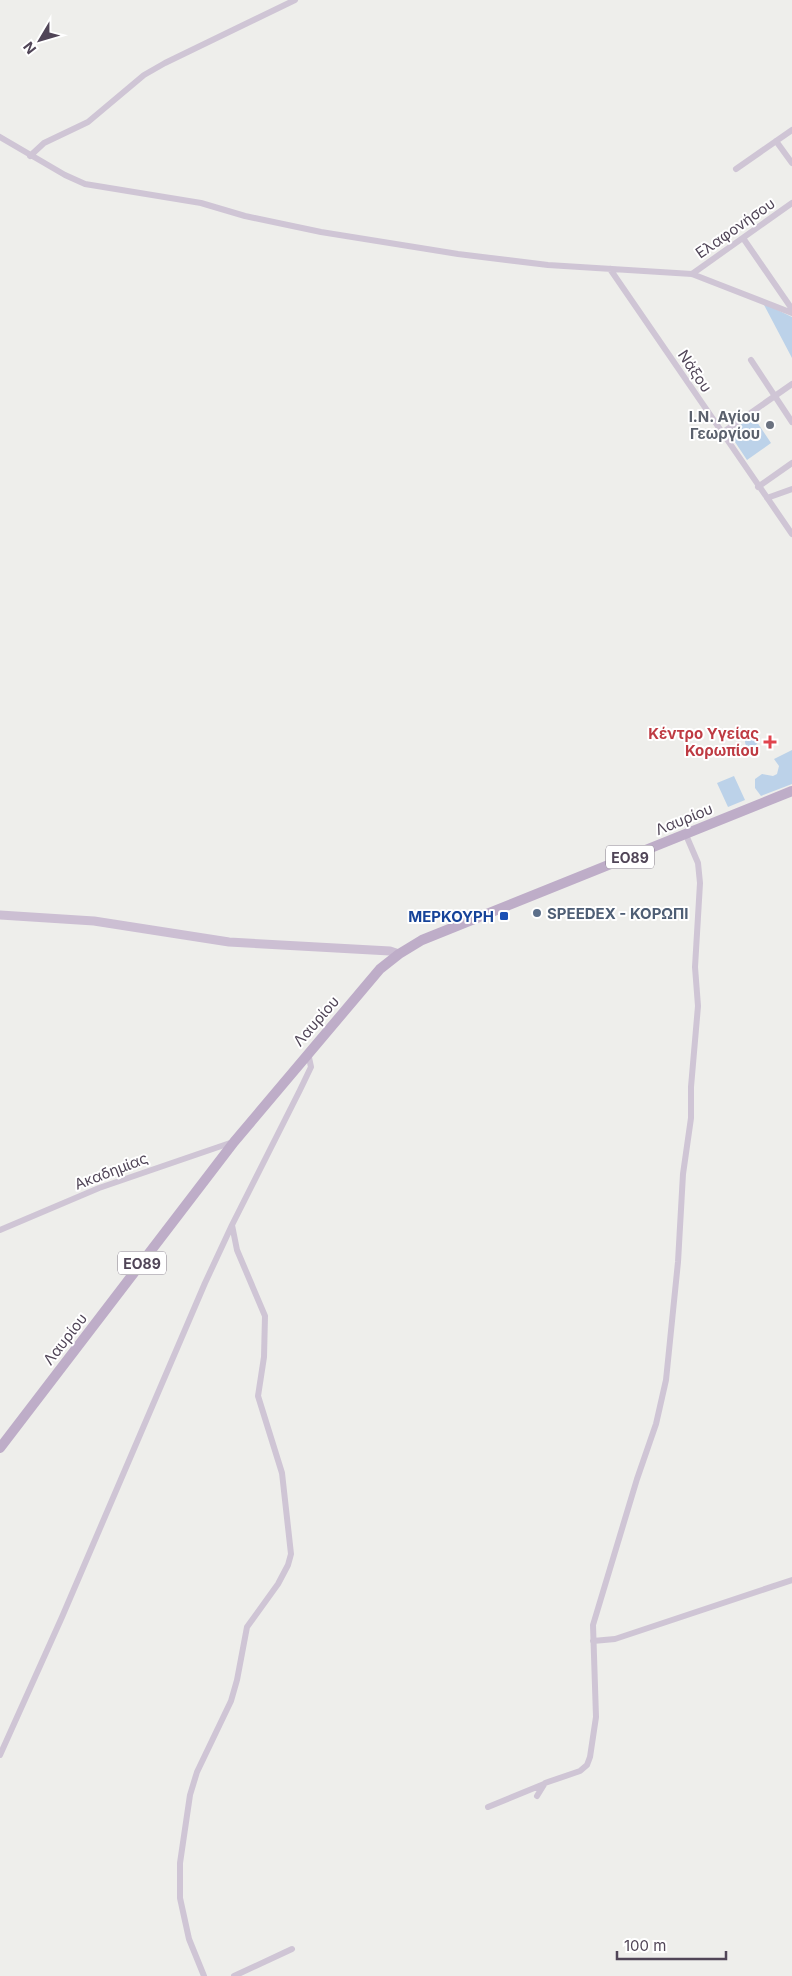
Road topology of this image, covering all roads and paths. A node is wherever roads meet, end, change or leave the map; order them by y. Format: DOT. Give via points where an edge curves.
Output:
graph roads {
  1 [pos="295,0"];
  2 [pos="792,130"];
  3 [pos="0,138"];
  4 [pos="776,140"];
  5 [pos="30,156"];
  6 [pos="792,163"];
  7 [pos="736,168"];
  8 [pos="792,204"];
  9 [pos="743,238"];
  10 [pos="610,269"];
  11 [pos="692,274"];
  12 [pos="792,311"];
  13 [pos="751,360"];
  14 [pos="792,384"];
  15 [pos="774,397"];
  16 [pos="792,422"];
  17 [pos="722,433"];
  18 [pos="792,463"];
  19 [pos="758,487"];
  20 [pos="792,489"];
  21 [pos="767,498"];
  22 [pos="792,534"];
  23 [pos="791,794"];
  24 [pos="686,835"];
  25 [pos="0,915"];
  26 [pos="399,954"];
  27 [pos="308,1053"];
  28 [pos="234,1142"];
  29 [pos="232,1225"];
  30 [pos="0,1230"];
  31 [pos="0,1448"];
  32 [pos="792,1580"];
  33 [pos="593,1641"];
  34 [pos="0,1755"];
  35 [pos="545,1783"];
  36 [pos="537,1796"];
  37 [pos="488,1807"];
  38 [pos="292,1949"];
  39 [pos="204,1976"];
  40 [pos="234,1976"];
  1 -- 5 [label="street" via="165,62 144,75 88,122 44,143"];
  2 -- 4 [label="street"];
  3 -- 5 [label="street"];
  4 -- 6 [label="street"];
  4 -- 7 [label="street"];
  5 -- 10 [label="street" via="85,184 201,203 321,232 458,254"];
  8 -- 9 [label="street, Ελαφονήσου"];
  9 -- 11 [label="street, Ελαφονήσου"];
  9 -- 12 [label="street"];
  10 -- 11 [label="street"];
  10 -- 17 [label="street, Νάξου"];
  11 -- 12 [label="street"];
  13 -- 15 [label="street"];
  14 -- 15 [label="street"];
  15 -- 16 [label="street"];
  15 -- 17 [label="street"];
  17 -- 19 [label="street, Νάξου"];
  18 -- 19 [label="street"];
  19 -- 21 [label="street, Νάξου"];
  20 -- 21 [label="street"];
  21 -- 22 [label="street, Νάξου"];
  23 -- 24 [label="main road, Λαυρίου / ΕΟ89"];
  24 -- 26 [label="main road, Λαυρίου / ΕΟ89" via="522,898 422,940"];
  24 -- 33 [label="street" via="698,863 700,883 695,951 698,1006 672,1332 656,1424 598,1606"];
  25 -- 26 [label="street" via="94,921 229,942"];
  26 -- 27 [label="main road, Λαυρίου / ΕΟ89" via="380,969"];
  27 -- 28 [label="main road, Λαυρίου / ΕΟ89"];
  27 -- 29 [label="street" via="311,1067"];
  28 -- 30 [label="street, Ακαδημίας" via="107,1185"];
  28 -- 31 [label="main road, Λαυρίου / ΕΟ89"];
  29 -- 34 [label="street"];
  29 -- 39 [label="street" via="237,1250 264,1316 264,1357 258,1396 282,1473 291,1554 278,1584 247,1627 231,1701 197,1772 190,1795 180,1863 180,1898 189,1939"];
  32 -- 33 [label="street" via="624,1636"];
  33 -- 35 [label="street" via="596,1717 590,1757 580,1771"];
  35 -- 36 [label="street"];
  35 -- 37 [label="street"];
  38 -- 40 [label="street"];
}
